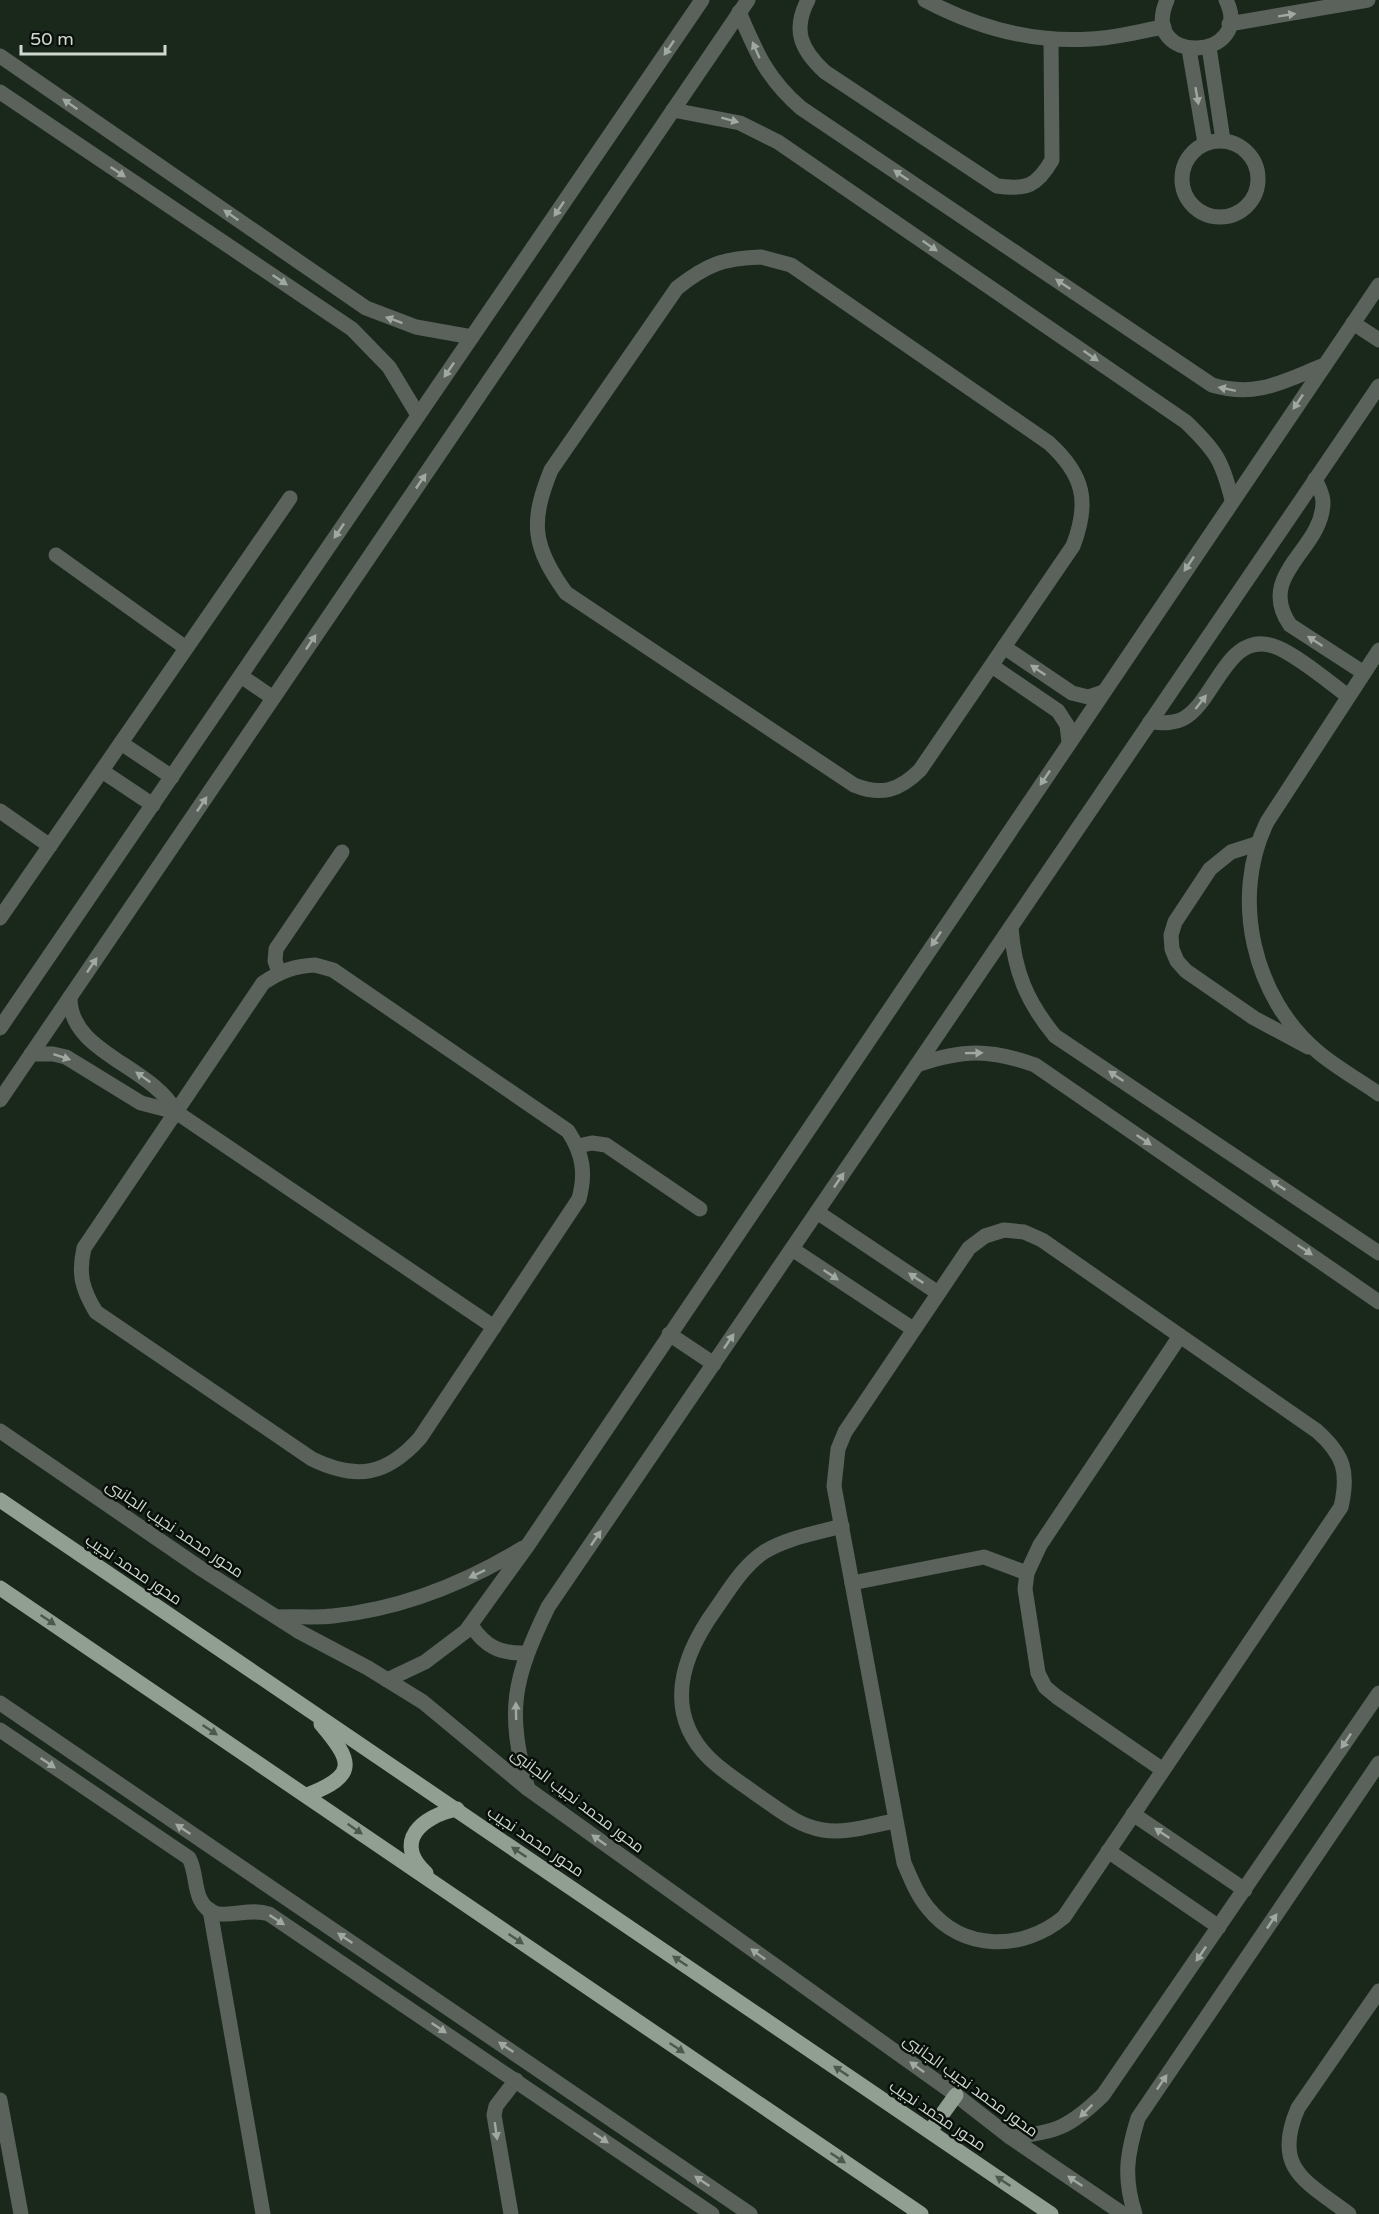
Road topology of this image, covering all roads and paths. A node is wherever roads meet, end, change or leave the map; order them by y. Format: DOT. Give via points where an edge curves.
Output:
graph roads {
  1 [pos="702,0"];
  2 [pos="808,0"];
  3 [pos="925,0"];
  4 [pos="1167,0"];
  5 [pos="1226,0"];
  6 [pos="1368,0"];
  7 [pos="743,6"];
  8 [pos="1229,24"];
  9 [pos="1164,27"];
  10 [pos="1051,39"];
  11 [pos="1209,47"];
  12 [pos="1189,49"];
  13 [pos="0,56"];
  14 [pos="0,92"];
  15 [pos="673,110"];
  16 [pos="1223,140"];
  17 [pos="1205,143"];
  18 [pos="1379,285"];
  19 [pos="1353,323"];
  20 [pos="472,337"];
  21 [pos="1379,340"];
  22 [pos="1322,366"];
  23 [pos="1379,386"];
  24 [pos="418,415"];
  25 [pos="1315,480"];
  26 [pos="290,498"];
  27 [pos="1232,500"];
  28 [pos="56,555"];
  29 [pos="1004,647"];
  30 [pos="186,648"];
  31 [pos="1379,650"];
  32 [pos="992,666"];
  33 [pos="1364,673"];
  34 [pos="240,676"];
  35 [pos="1103,692"];
  36 [pos="1348,696"];
  37 [pos="273,698"];
  38 [pos="1150,722"];
  39 [pos="1069,742"];
  40 [pos="121,743"];
  41 [pos="102,771"];
  42 [pos="172,777"];
  43 [pos="153,804"];
  44 [pos="0,811"];
  45 [pos="1256,844"];
  46 [pos="50,846"];
  47 [pos="342,852"];
  48 [pos="0,918"];
  49 [pos="1011,927"];
  50 [pos="279,972"];
  51 [pos="70,997"];
  52 [pos="0,1028"];
  53 [pos="1317,1052"];
  54 [pos="32,1054"];
  55 [pos="917,1065"];
  56 [pos="1379,1094"];
  57 [pos="0,1100"];
  58 [pos="176,1112"];
  59 [pos="578,1146"];
  60 [pos="700,1209"];
  61 [pos="817,1212"];
  62 [pos="792,1249"];
  63 [pos="1379,1253"];
  64 [pos="938,1293"];
  65 [pos="1379,1302"];
  66 [pos="494,1327"];
  67 [pos="913,1329"];
  68 [pos="669,1334"];
  69 [pos="1180,1336"];
  70 [pos="714,1364"];
  71 [pos="0,1431"];
  72 [pos="0,1500"];
  73 [pos="842,1526"];
  74 [pos="528,1545"];
  75 [pos="1027,1573"];
  76 [pos="852,1583"];
  77 [pos="0,1588"];
  78 [pos="277,1617"];
  79 [pos="471,1625"];
  80 [pos="526,1653"];
  81 [pos="387,1680"];
  82 [pos="1379,1693"];
  83 [pos="0,1703"];
  84 [pos="308,1708"];
  85 [pos="0,1730"];
  86 [pos="1379,1764"];
  87 [pos="1163,1770"];
  88 [pos="528,1789"];
  89 [pos="307,1795"];
  90 [pos="457,1809"];
  91 [pos="1133,1814"];
  92 [pos="895,1821"];
  93 [pos="1108,1851"];
  94 [pos="219,1853"];
  95 [pos="197,1878"];
  96 [pos="260,1881"];
  97 [pos="443,1889"];
  98 [pos="1245,1890"];
  99 [pos="210,1910"];
  100 [pos="245,1911"];
  101 [pos="1219,1927"];
  102 [pos="1379,1991"];
  103 [pos="529,2062"];
  104 [pos="516,2080"];
  105 [pos="956,2095"];
  106 [pos="0,2100"];
  107 [pos="930,2132"];
  108 [pos="1010,2137"];
  109 [pos="21,2214"];
  110 [pos="263,2214"];
  111 [pos="511,2214"];
  112 [pos="712,2214"];
  113 [pos="750,2214"];
  114 [pos="921,2214"];
  115 [pos="1051,2214"];
  116 [pos="1123,2214"];
  117 [pos="1135,2214"];
  118 [pos="1349,2214"];
  1 -- 20 [label="street, one-way"];
  2 -- 10 [label="street" via="801,13 800,36 808,57 997,186 1028,187 1043,176 1052,160"];
  3 -- 10 [label="street" via="984,26"];
  4 -- 9 [label="street"];
  5 -- 8 [label="street"];
  8 -- 6 [label="street, one-way"];
  7 -- 15 [label="street"];
  22 -- 7 [label="street, one-way" via="1266,389 1239,391 1212,385 801,108 770,77 758,58"];
  8 -- 11 [label="street" via="1222,38"];
  9 -- 10 [label="street" via="1092,39"];
  9 -- 12 [label="street" via="1179,45"];
  11 -- 12 [label="street"];
  11 -- 16 [label="street"];
  12 -- 17 [label="street, one-way"];
  20 -- 13 [label="street, one-way" via="416,327 366,308"];
  14 -- 24 [label="street, one-way" via="352,329 389,367"];
  15 -- 27 [label="street, one-way" via="741,123 778,142 1186,422 1212,447 1224,467"];
  37 -- 15 [label="street, one-way"];
  16 -- 17 [label="street"];
  16 -- 17 [label="street" via="1247,150 1258,173 1253,199 1244,209 1226,216 1207,215 1195,209 1182,186 1186,161"];
  18 -- 19 [label="street"];
  19 -- 21 [label="street"];
  19 -- 22 [label="street"];
  20 -- 24 [label="street, one-way"];
  22 -- 27 [label="street, one-way"];
  23 -- 25 [label="street"];
  24 -- 34 [label="street, one-way"];
  33 -- 25 [label="street, one-way" via="1290,625 1278,600 1283,580 1321,519 1323,499"];
  25 -- 38 [label="street"];
  26 -- 30 [label="street"];
  27 -- 35 [label="street, one-way"];
  28 -- 30 [label="street"];
  29 -- 32 [label="street"];
  29 -- 32 [label="street" via="1072,546 1081,524 1083,501 1078,478 1066,459 1049,443 791,265 761,257 730,258 701,269 677,288 551,470 539,501 537,534 546,566 566,592 854,785 871,792 890,791 907,784"];
  35 -- 29 [label="street, one-way" via="1088,697 1072,693"];
  30 -- 40 [label="street"];
  31 -- 33 [label="street"];
  32 -- 39 [label="street" via="1058,711 1068,725"];
  33 -- 36 [label="street"];
  34 -- 37 [label="street"];
  34 -- 42 [label="street"];
  35 -- 39 [label="street"];
  38 -- 36 [label="street, one-way" via="1168,724 1185,718 1198,707 1236,654 1248,646 1263,644 1277,647"];
  36 -- 45 [label="street"];
  51 -- 37 [label="street, one-way"];
  38 -- 49 [label="street"];
  39 -- 68 [label="street, one-way"];
  40 -- 41 [label="street"];
  40 -- 42 [label="street"];
  41 -- 43 [label="street"];
  41 -- 46 [label="street"];
  42 -- 43 [label="street"];
  43 -- 52 [label="street"];
  44 -- 46 [label="street"];
  45 -- 53 [label="street" via="1249,908 1261,970 1275,999"];
  45 -- 53 [label="street" via="1231,852 1210,869 1175,922 1172,949 1186,971 1254,1018"];
  46 -- 48 [label="street"];
  47 -- 50 [label="street" via="276,949"];
  49 -- 55 [label="street"];
  63 -- 49 [label="street, one-way" via="1055,1036 1036,1013 1022,986 1013,958"];
  50 -- 58 [label="street" via="263,983"];
  50 -- 59 [label="street" via="315,965 333,970 568,1131"];
  51 -- 54 [label="street"];
  58 -- 51 [label="street, one-way" via="157,1086 83,1035 72,1018"];
  53 -- 56 [label="street"];
  54 -- 57 [label="street"];
  54 -- 58 [label="street, one-way" via="66,1057 141,1103"];
  61 -- 55 [label="street, one-way"];
  55 -- 65 [label="street, one-way" via="947,1055 977,1052 1007,1055 1035,1065"];
  58 -- 66 [label="street"];
  58 -- 66 [label="street" via="84,1248 79,1270 84,1293 96,1312 312,1459 334,1470 358,1473 383,1468 404,1456"];
  59 -- 60 [label="street" via="606,1145"];
  59 -- 66 [label="street" via="584,1173 579,1199"];
  61 -- 62 [label="street"];
  64 -- 61 [label="street, one-way"];
  62 -- 67 [label="street, one-way"];
  70 -- 62 [label="street, one-way"];
  64 -- 67 [label="street"];
  64 -- 69 [label="street" via="969,1248 985,1236 1004,1230 1024,1232 1042,1240"];
  67 -- 73 [label="street" via="845,1432 838,1449 834,1486"];
  68 -- 70 [label="street"];
  68 -- 74 [label="street"];
  69 -- 75 [label="street" via="1040,1545"];
  69 -- 87 [label="street" via="1334,1445 1344,1465 1346,1486 1341,1507"];
  80 -- 70 [label="street, one-way" via="548,1607"];
  71 -- 78 [label="street, محور محمد نجيب الجانبى"];
  72 -- 84 [label="main road, محور محمد نجيب"];
  73 -- 76 [label="street"];
  73 -- 92 [label="street" via="779,1544 744,1570 689,1650 682,1672 685,1718 708,1757 779,1810 806,1825 842,1830"];
  74 -- 78 [label="street, one-way" via="476,1575 421,1597 363,1612"];
  74 -- 79 [label="street"];
  75 -- 76 [label="street" via="984,1557"];
  75 -- 87 [label="street" via="1025,1589 1038,1673 1046,1687"];
  76 -- 92 [label="street"];
  77 -- 89 [label="main road, one-way"];
  78 -- 81 [label="street, محور محمد نجيب الجانبى"];
  79 -- 80 [label="street" via="480,1639 494,1649"];
  79 -- 81 [label="street" via="425,1662"];
  88 -- 80 [label="street, one-way" via="517,1749 515,1702"];
  81 -- 88 [label="street, محور محمد نجيب الجانبى" via="434,1710"];
  82 -- 98 [label="street, one-way"];
  94 -- 83 [label="street, one-way"];
  84 -- 89 [label="main road" via="343,1751 346,1762 336,1783"];
  84 -- 90 [label="main road, محور محمد نجيب"];
  85 -- 95 [label="street, one-way" via="189,1858"];
  117 -- 86 [label="street, one-way" via="1127,2190 1127,2153 1138,2118"];
  87 -- 91 [label="street"];
  105 -- 88 [label="street, محور محمد نجيب الجانبى, one-way"];
  89 -- 97 [label="main road, one-way"];
  90 -- 97 [label="main road" via="423,1821 414,1834 412,1850 418,1866"];
  107 -- 90 [label="main road, محور محمد نجيب, one-way"];
  91 -- 93 [label="street"];
  98 -- 91 [label="street, one-way"];
  92 -- 93 [label="street" via="904,1863 928,1909 946,1925 988,1942 1018,1940 1047,1931 1064,1917"];
  93 -- 101 [label="street"];
  94 -- 95 [label="street" via="204,1861"];
  94 -- 96 [label="street"];
  95 -- 99 [label="street" via="201,1900"];
  96 -- 100 [label="street" via="259,1899"];
  103 -- 96 [label="street, one-way"];
  97 -- 114 [label="main road, one-way"];
  98 -- 101 [label="street"];
  99 -- 100 [label="street" via="228,1916"];
  99 -- 110 [label="street"];
  100 -- 104 [label="street, one-way" via="269,1914"];
  101 -- 108 [label="street, one-way" via="1103,2095 1077,2120 1044,2134"];
  102 -- 118 [label="street" via="1298,2108 1290,2128 1288,2149 1294,2169"];
  103 -- 104 [label="street"];
  113 -- 103 [label="street, one-way"];
  104 -- 111 [label="street, one-way" via="496,2106 494,2115"];
  104 -- 112 [label="street, one-way"];
  105 -- 107 [label="main road"];
  105 -- 108 [label="street, محور محمد نجيب الجانبى"];
  106 -- 109 [label="street"];
  115 -- 107 [label="main road, محور محمد نجيب, one-way"];
  116 -- 108 [label="street, محور محمد نجيب الجانبى, one-way"];
}
